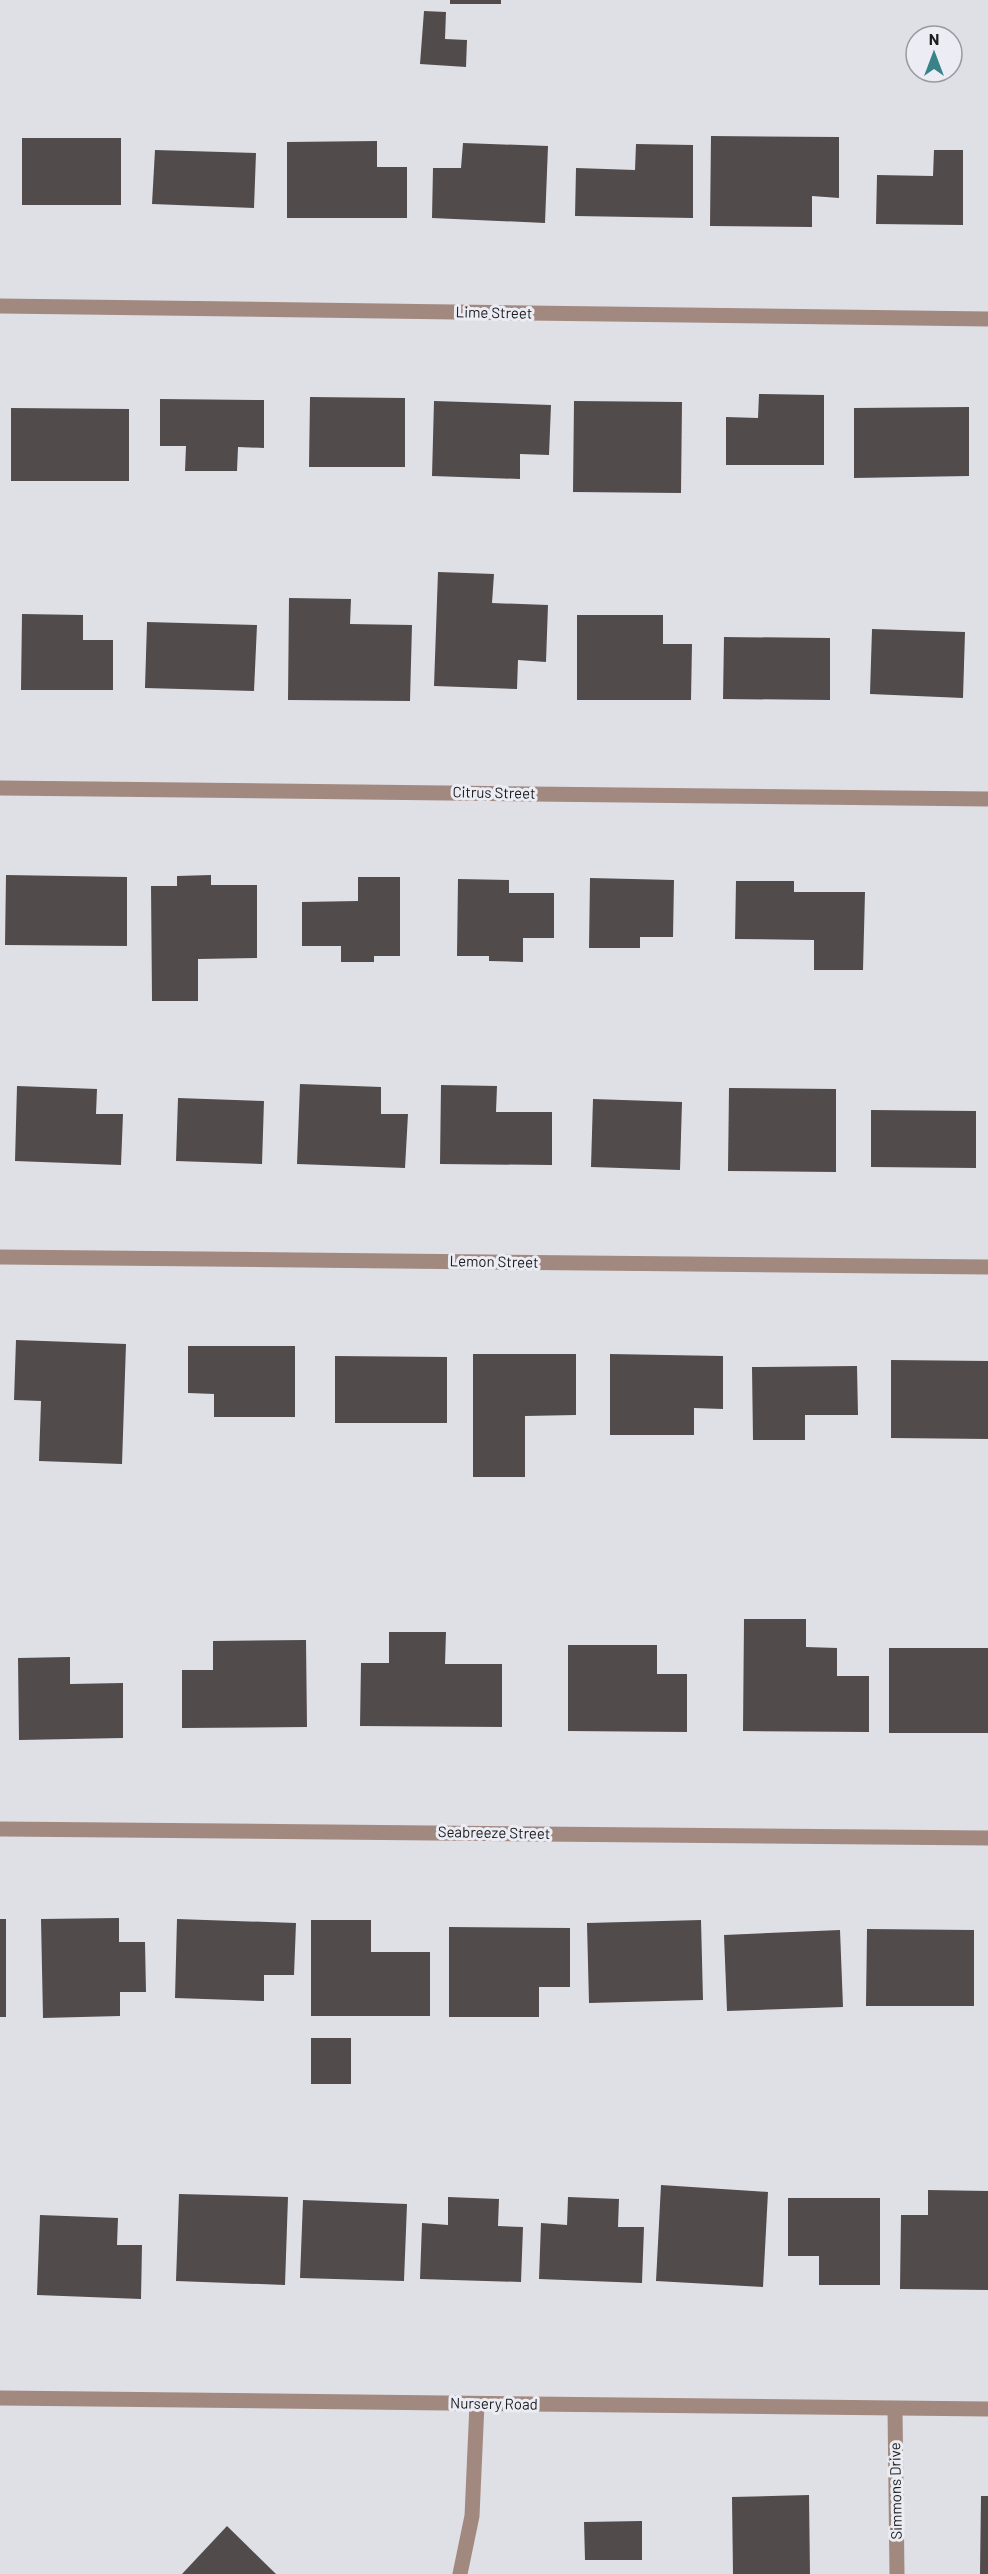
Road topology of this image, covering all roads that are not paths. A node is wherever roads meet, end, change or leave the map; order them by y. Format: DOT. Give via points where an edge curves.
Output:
graph roads {
  1 [pos="0,306"];
  2 [pos="988,319"];
  3 [pos="0,788"];
  4 [pos="988,799"];
  5 [pos="0,1257"];
  6 [pos="988,1267"];
  7 [pos="0,1828"];
  8 [pos="988,1838"];
  9 [pos="0,2398"];
  10 [pos="477,2404"];
  11 [pos="895,2409"];
  12 [pos="988,2409"];
  13 [pos="460,2574"];
  14 [pos="897,2574"];
  1 -- 2 [label="street, Lime Street"];
  3 -- 4 [label="street, Citrus Street"];
  5 -- 6 [label="street, Lemon Street"];
  7 -- 8 [label="street, Seabreeze Street"];
  9 -- 10 [label="street, Nursery Road"];
  10 -- 11 [label="street, Nursery Road"];
  10 -- 13 [label="street" via="472,2516"];
  11 -- 12 [label="street, Nursery Road"];
  11 -- 14 [label="street, Simmons Drive"];
}
